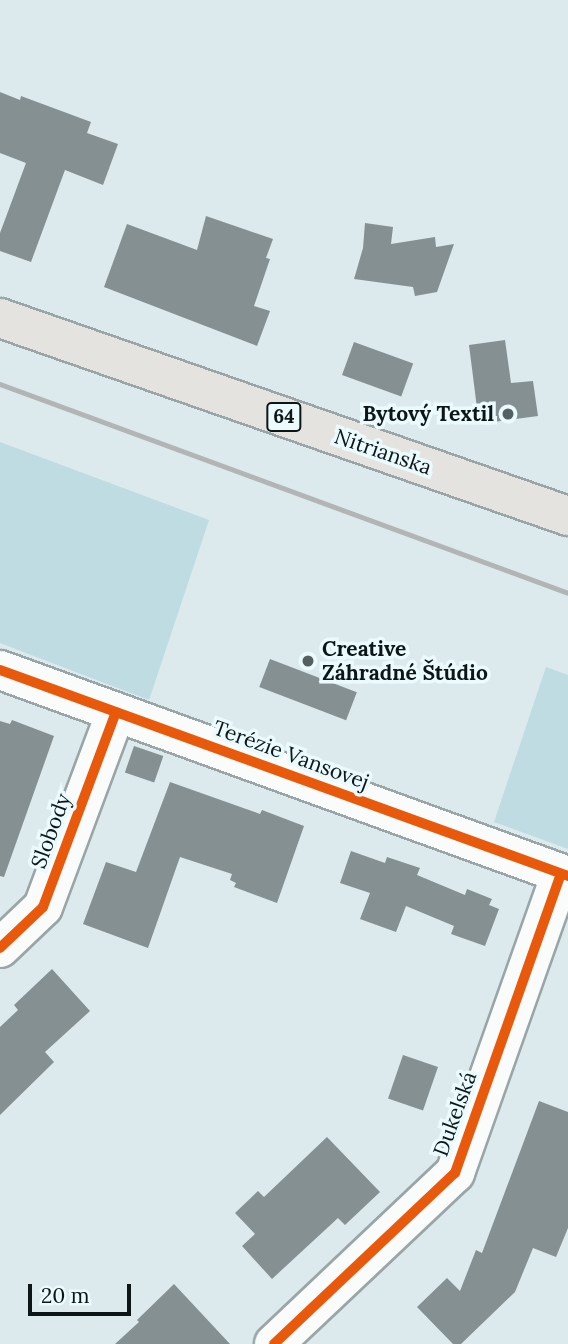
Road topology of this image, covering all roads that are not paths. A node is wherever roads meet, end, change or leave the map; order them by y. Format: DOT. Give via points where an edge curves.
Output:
graph roads {
  1 [pos="0,318"];
  2 [pos="568,516"];
  3 [pos="0,670"];
  4 [pos="116,712"];
  5 [pos="564,875"];
  6 [pos="0,948"];
  7 [pos="274,1344"];
  1 -- 2 [label="main road, Nitrianska / 64"];
  3 -- 4 [label="street, Terézie Vansovej"];
  4 -- 5 [label="street, Terézie Vansovej"];
  4 -- 6 [label="street, Slobody" via="43,907"];
  5 -- 7 [label="street, Dukelská" via="455,1173"];
}
